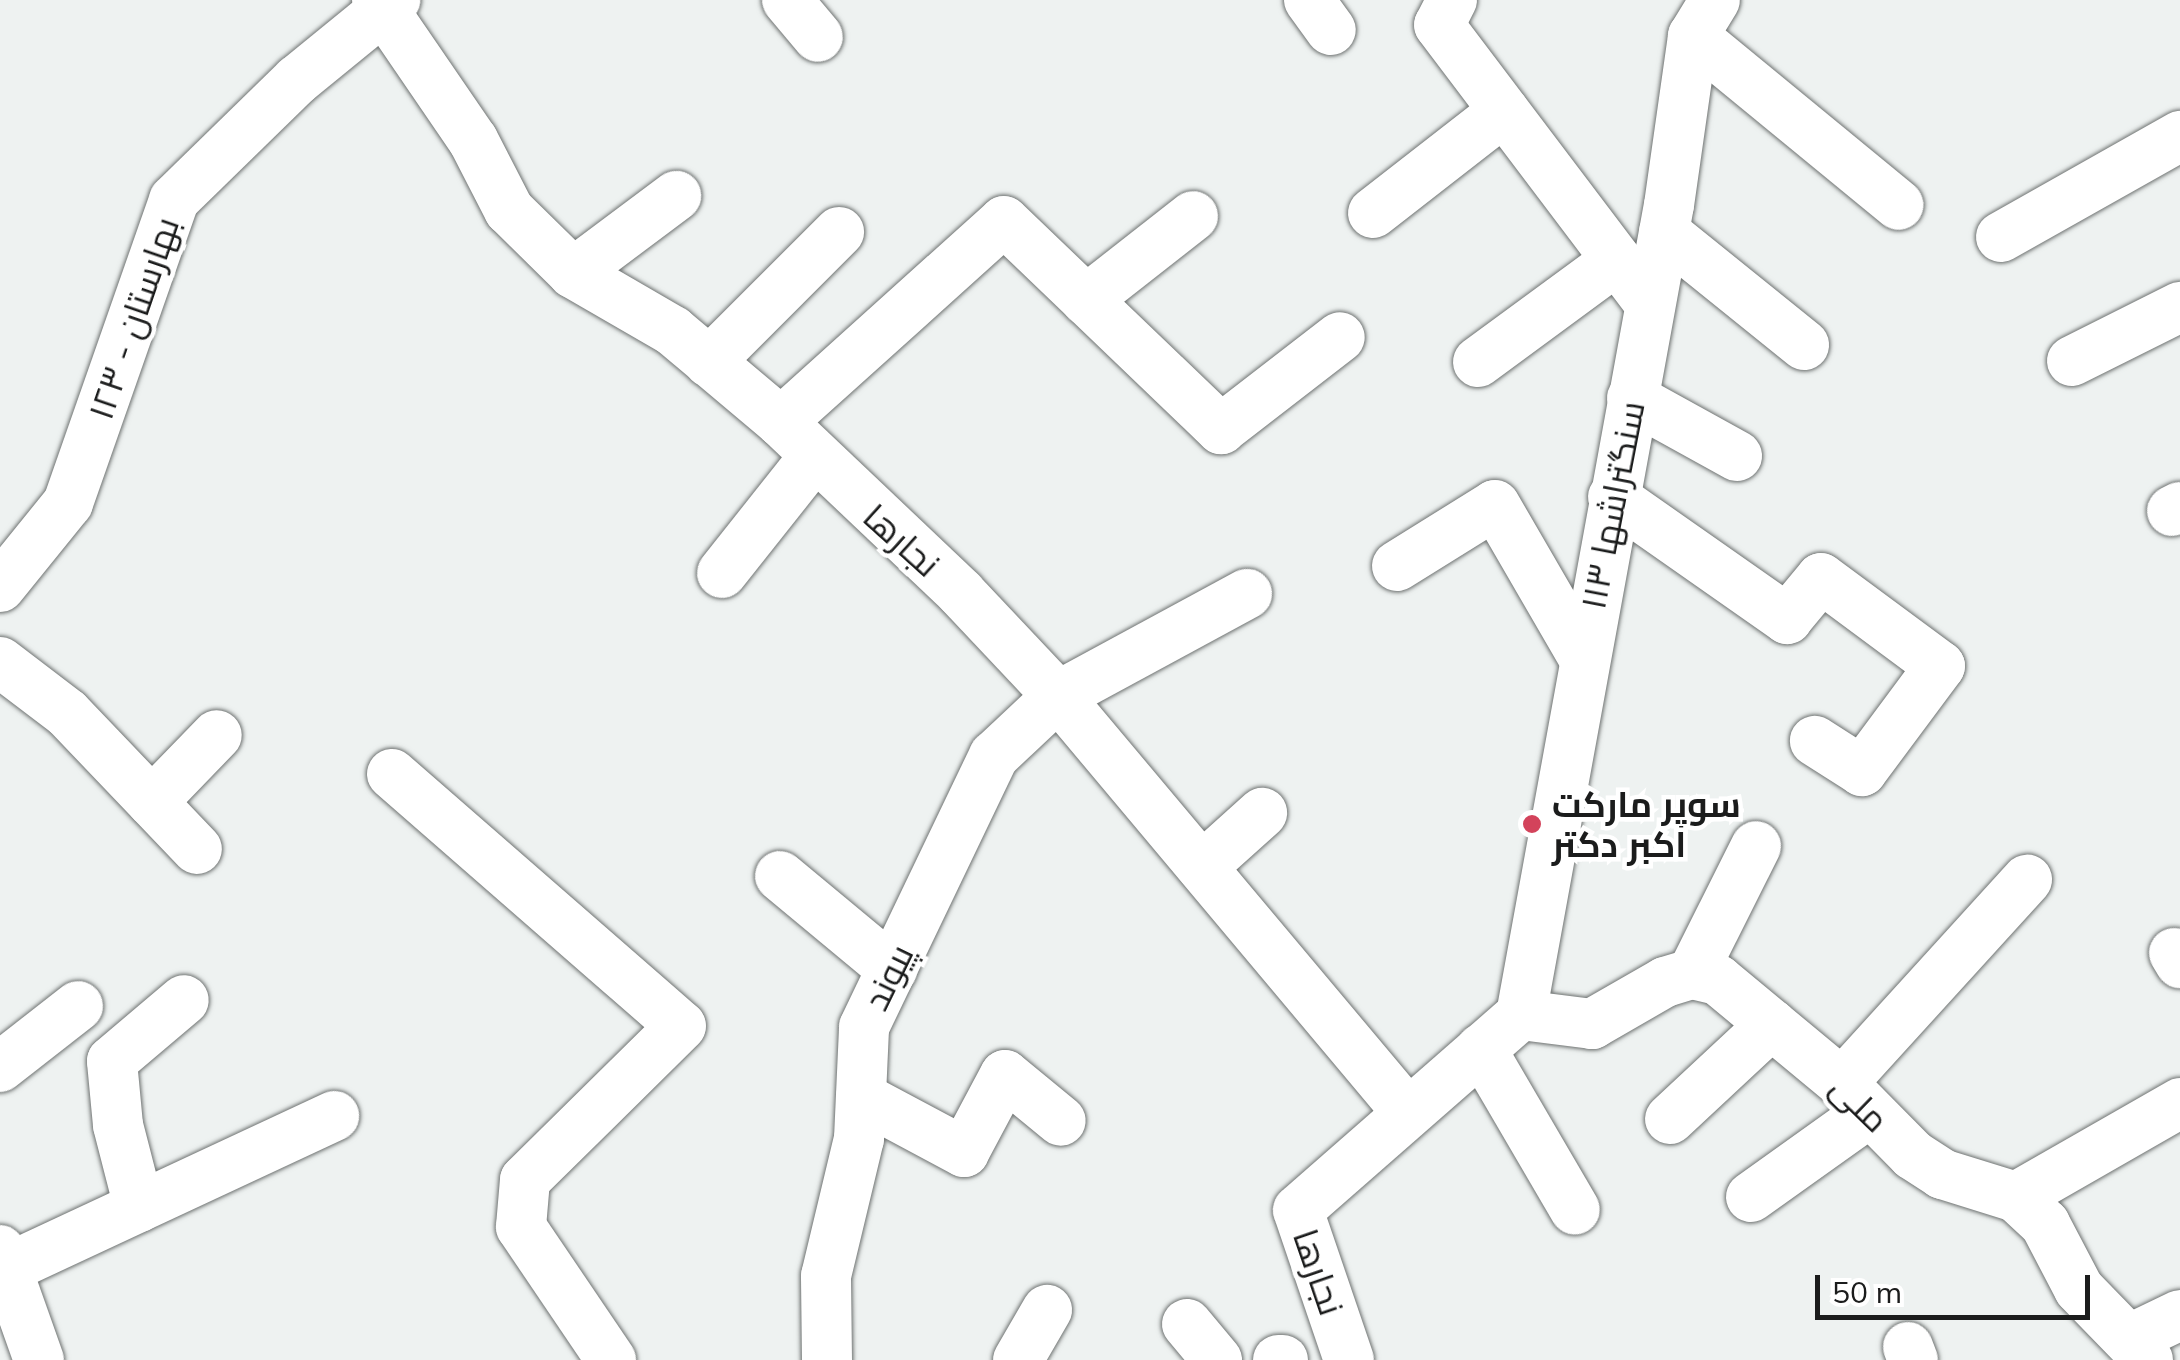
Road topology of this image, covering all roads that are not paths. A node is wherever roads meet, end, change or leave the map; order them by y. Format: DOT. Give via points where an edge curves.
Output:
graph roads {
  1 [pos="1452,0"];
  2 [pos="384,4"];
  3 [pos="1705,11"];
  4 [pos="1504,111"];
  5 [pos="2180,136"];
  6 [pos="676,196"];
  7 [pos="1899,205"];
  8 [pos="1372,213"];
  9 [pos="1192,216"];
  10 [pos="839,232"];
  11 [pos="1664,232"];
  12 [pos="2000,237"];
  13 [pos="1617,260"];
  14 [pos="573,273"];
  15 [pos="1086,300"];
  16 [pos="1650,304"];
  17 [pos="2180,306"];
  18 [pos="1340,338"];
  19 [pos="1804,345"];
  20 [pos="2072,361"];
  21 [pos="710,362"];
  22 [pos="1478,362"];
  23 [pos="1632,398"];
  24 [pos="798,440"];
  25 [pos="1737,456"];
  26 [pos="1613,497"];
  27 [pos="1398,566"];
  28 [pos="722,573"];
  29 [pos="0,587"];
  30 [pos="1248,594"];
  31 [pos="1582,657"];
  32 [pos="0,662"];
  33 [pos="1058,696"];
  34 [pos="217,735"];
  35 [pos="1815,740"];
  36 [pos="392,774"];
  37 [pos="152,802"];
  38 [pos="1262,813"];
  39 [pos="1756,846"];
  40 [pos="198,849"];
  41 [pos="1202,867"];
  42 [pos="780,876"];
  43 [pos="2028,880"];
  44 [pos="892,969"];
  45 [pos="1692,974"];
  46 [pos="184,1000"];
  47 [pos="78,1006"];
  48 [pos="1521,1014"];
  49 [pos="1772,1024"];
  50 [pos="1481,1050"];
  51 [pos="0,1067"];
  52 [pos="861,1096"];
  53 [pos="1856,1097"];
  54 [pos="2180,1103"];
  55 [pos="1408,1113"];
  56 [pos="334,1116"];
  57 [pos="1670,1119"];
  58 [pos="1061,1121"];
  59 [pos="1751,1197"];
  60 [pos="2016,1198"];
  61 [pos="140,1207"];
  62 [pos="1575,1210"];
  63 [pos="4,1259"];
  64 [pos="1047,1310"];
  65 [pos="2180,1315"];
  66 [pos="24,1344"];
  67 [pos="2140,1349"];
  68 [pos="611,1360"];
  69 [pos="826,1360"];
  70 [pos="1018,1360"];
  71 [pos="1349,1360"];
  1 -- 4 [label="street" via="1439,25"];
  2 -- 14 [label="street, نجارها" via="473,140 509,210"];
  2 -- 29 [label="street, بهارستان - ۱۲۳" via="174,200 68,503"];
  3 -- 7 [label="street"];
  3 -- 11 [label="street, سنگتراشها ۱۱۳"];
  4 -- 8 [label="street"];
  4 -- 13 [label="street"];
  5 -- 12 [label="street"];
  6 -- 14 [label="street"];
  9 -- 15 [label="street"];
  10 -- 21 [label="street"];
  11 -- 16 [label="street, سنگتراشها ۱۱۳"];
  11 -- 19 [label="street"];
  13 -- 16 [label="street"];
  13 -- 22 [label="street"];
  14 -- 21 [label="street, نجارها" via="673,331"];
  15 -- 18 [label="street" via="1220,428"];
  15 -- 24 [label="street" via="1004,221"];
  16 -- 23 [label="street, سنگتراشها ۱۱۳"];
  17 -- 20 [label="street"];
  21 -- 24 [label="street, نجارها"];
  23 -- 25 [label="street"];
  23 -- 26 [label="street, سنگتراشها ۱۱۳"];
  24 -- 28 [label="street"];
  24 -- 33 [label="street, نجارها" via="961,593"];
  26 -- 31 [label="street, سنگتراشها ۱۱۳"];
  26 -- 35 [label="street" via="1788,620 1820,578 1940,666 1862,771"];
  27 -- 31 [label="street" via="1495,505"];
  30 -- 33 [label="street, پیوند"];
  31 -- 48 [label="street, سنگتراشها ۱۱۳"];
  32 -- 37 [label="street" via="67,713"];
  33 -- 41 [label="street, نجارها"];
  33 -- 44 [label="street, پیوند" via="994,756"];
  34 -- 37 [label="street"];
  36 -- 68 [label="street" via="680,1026 525,1180 521,1227"];
  37 -- 40 [label="street"];
  38 -- 41 [label="street"];
  39 -- 45 [label="street"];
  41 -- 55 [label="street, نجارها"];
  42 -- 44 [label="street"];
  43 -- 53 [label="street"];
  44 -- 52 [label="street, پیوند" via="864,1028"];
  45 -- 48 [label="street" via="1592,1024"];
  45 -- 49 [label="street, ملی" via="1718,980"];
  46 -- 61 [label="street" via="112,1061 118,1125"];
  47 -- 51 [label="street"];
  48 -- 50 [label="street, نجارها"];
  49 -- 53 [label="street, ملی"];
  49 -- 57 [label="street"];
  50 -- 55 [label="street, نجارها"];
  50 -- 62 [label="street"];
  52 -- 58 [label="street" via="964,1152 1005,1074"];
  52 -- 69 [label="street, پیوند" via="860,1139 826,1276 832,1346"];
  53 -- 59 [label="street"];
  53 -- 60 [label="street, ملی" via="1942,1174"];
  54 -- 60 [label="street"];
  55 -- 71 [label="street, نجارها" via="1298,1210"];
  56 -- 61 [label="street"];
  60 -- 67 [label="street, ملی" via="2045,1224 2079,1289"];
  61 -- 63 [label="street"];
  63 -- 66 [label="street"];
  64 -- 70 [label="street"];
  65 -- 67 [label="street"];
}
